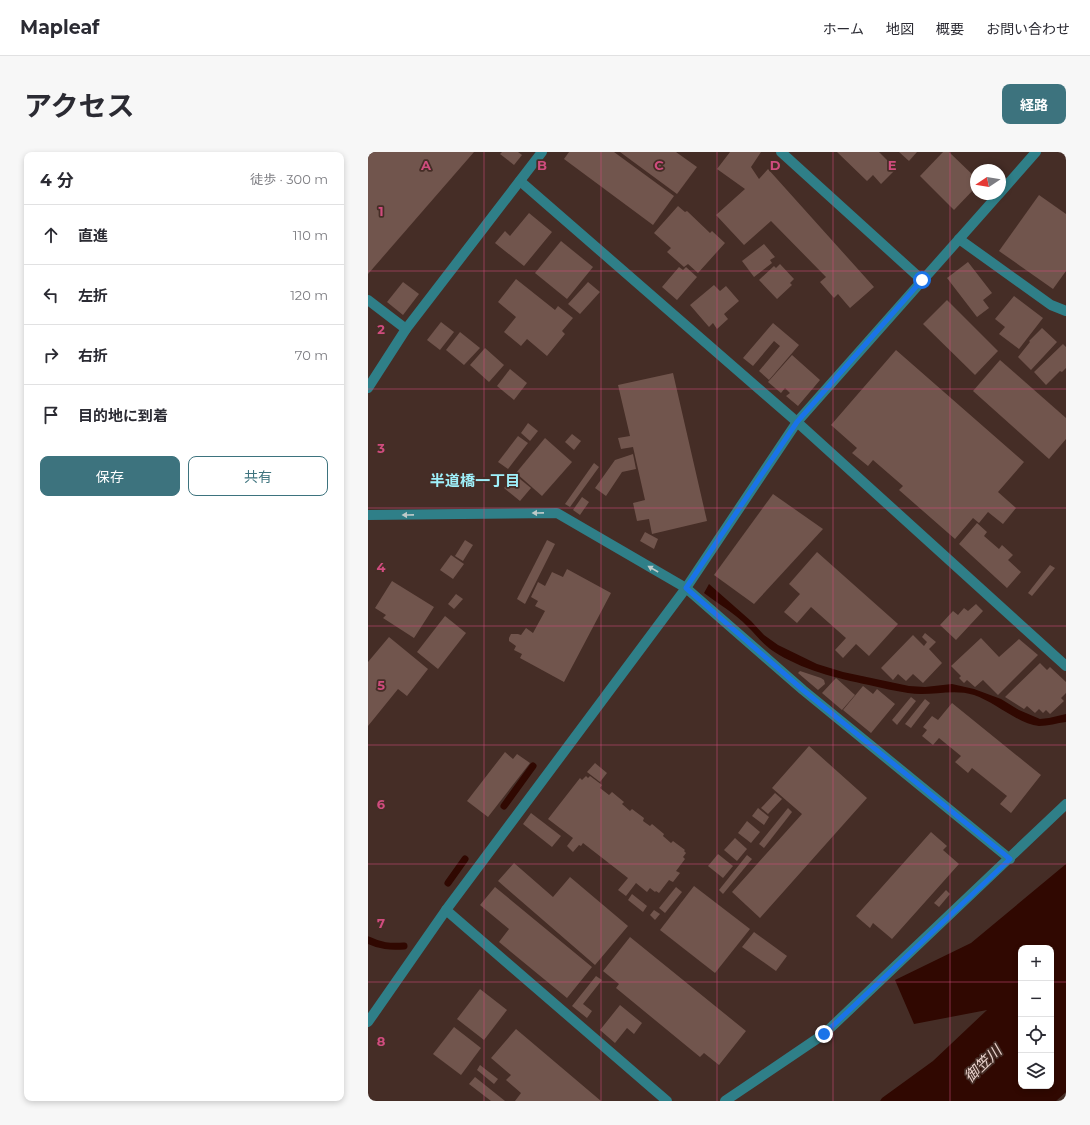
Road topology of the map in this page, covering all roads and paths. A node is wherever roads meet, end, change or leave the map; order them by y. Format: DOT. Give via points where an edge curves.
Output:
graph roads {
  1 [pos="542,152"];
  2 [pos="781,152"];
  3 [pos="1036,152"];
  4 [pos="520,181"];
  5 [pos="1006,186"];
  6 [pos="994,200"];
  7 [pos="959,239"];
  8 [pos="922,280"];
  9 [pos="368,300"];
  10 [pos="1066,311"];
  11 [pos="406,329"];
  12 [pos="368,388"];
  13 [pos="797,422"];
  14 [pos="368,515"];
  15 [pos="686,588"];
  16 [pos="1066,666"];
  17 [pos="1066,804"];
  18 [pos="1010,859"];
  19 [pos="446,910"];
  20 [pos="368,1022"];
  21 [pos="667,1101"];
  22 [pos="726,1101"];
  1 -- 4 [label="street"];
  2 -- 8 [label="street"];
  3 -- 5 [label="street"];
  4 -- 11 [label="street"];
  4 -- 13 [label="street"];
  6 -- 7 [label="street"];
  7 -- 8 [label="street"];
  7 -- 10 [label="street" via="1051,304"];
  8 -- 13 [label="street"];
  9 -- 11 [label="street"];
  11 -- 12 [label="street"];
  13 -- 15 [label="street"];
  13 -- 16 [label="street"];
  15 -- 14 [label="street, one-way" via="557,513"];
  15 -- 18 [label="street" via="803,690"];
  15 -- 19 [label="street"];
  17 -- 18 [label="street"];
  18 -- 22 [label="street" via="824,1034"];
  19 -- 20 [label="street"];
  19 -- 21 [label="street"];
}
